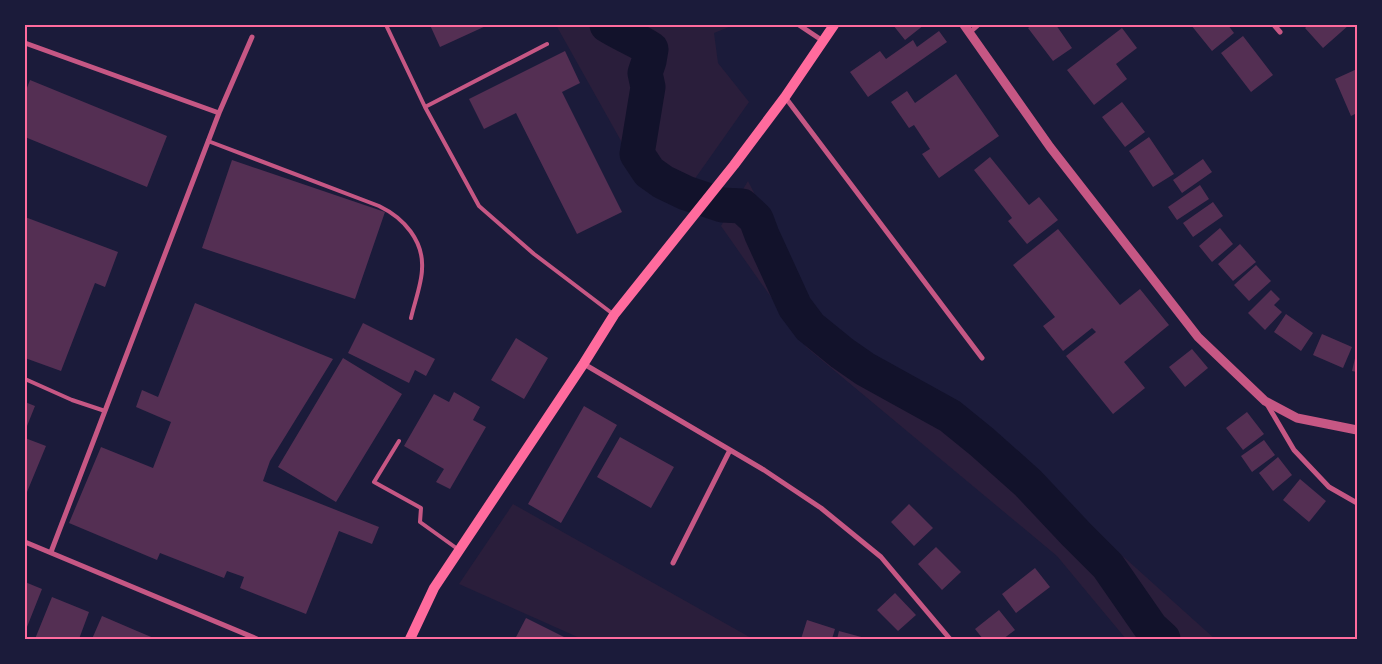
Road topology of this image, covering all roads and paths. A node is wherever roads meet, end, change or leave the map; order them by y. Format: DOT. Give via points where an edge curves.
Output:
graph roads {
  1 [pos="386,25"];
  2 [pos="799,25"];
  3 [pos="834,25"];
  4 [pos="978,25"];
  5 [pos="1274,25"];
  6 [pos="967,29"];
  7 [pos="1280,32"];
  8 [pos="252,37"];
  9 [pos="823,41"];
  10 [pos="25,43"];
  11 [pos="547,44"];
  12 [pos="784,97"];
  13 [pos="425,107"];
  14 [pos="219,113"];
  15 [pos="208,141"];
  16 [pos="614,315"];
  17 [pos="411,318"];
  18 [pos="982,358"];
  19 [pos="584,364"];
  20 [pos="25,379"];
  21 [pos="1265,401"];
  22 [pos="105,411"];
  23 [pos="1357,430"];
  24 [pos="399,442"];
  25 [pos="730,450"];
  26 [pos="1357,503"];
  27 [pos="25,542"];
  28 [pos="459,550"];
  29 [pos="51,552"];
  30 [pos="673,563"];
  31 [pos="256,639"];
  32 [pos="410,639"];
  33 [pos="950,639"];
  1 -- 13 [label="lane"];
  2 -- 9 [label="street"];
  3 -- 9 [label="main road"];
  4 -- 6 [label="street"];
  5 -- 7 [label="street"];
  6 -- 21 [label="street" via="1050,147 1198,337"];
  8 -- 14 [label="street"];
  9 -- 12 [label="main road"];
  10 -- 14 [label="street"];
  11 -- 13 [label="lane"];
  12 -- 16 [label="main road" via="695,216"];
  12 -- 18 [label="street"];
  13 -- 16 [label="lane" via="479,206 534,254"];
  14 -- 15 [label="street"];
  15 -- 17 [label="lane" via="379,206 405,224 422,255 422,271"];
  15 -- 22 [label="street"];
  16 -- 19 [label="main road"];
  19 -- 25 [label="street"];
  19 -- 28 [label="main road"];
  20 -- 22 [label="lane"];
  21 -- 23 [label="street" via="1296,418"];
  21 -- 26 [label="street" via="1294,450 1329,487"];
  22 -- 29 [label="street"];
  24 -- 28 [label="lane" via="374,482 421,508 420,522"];
  25 -- 30 [label="street"];
  25 -- 33 [label="street" via="822,508 881,557"];
  27 -- 29 [label="street"];
  28 -- 32 [label="main road" via="434,588"];
  29 -- 31 [label="street"];
}
